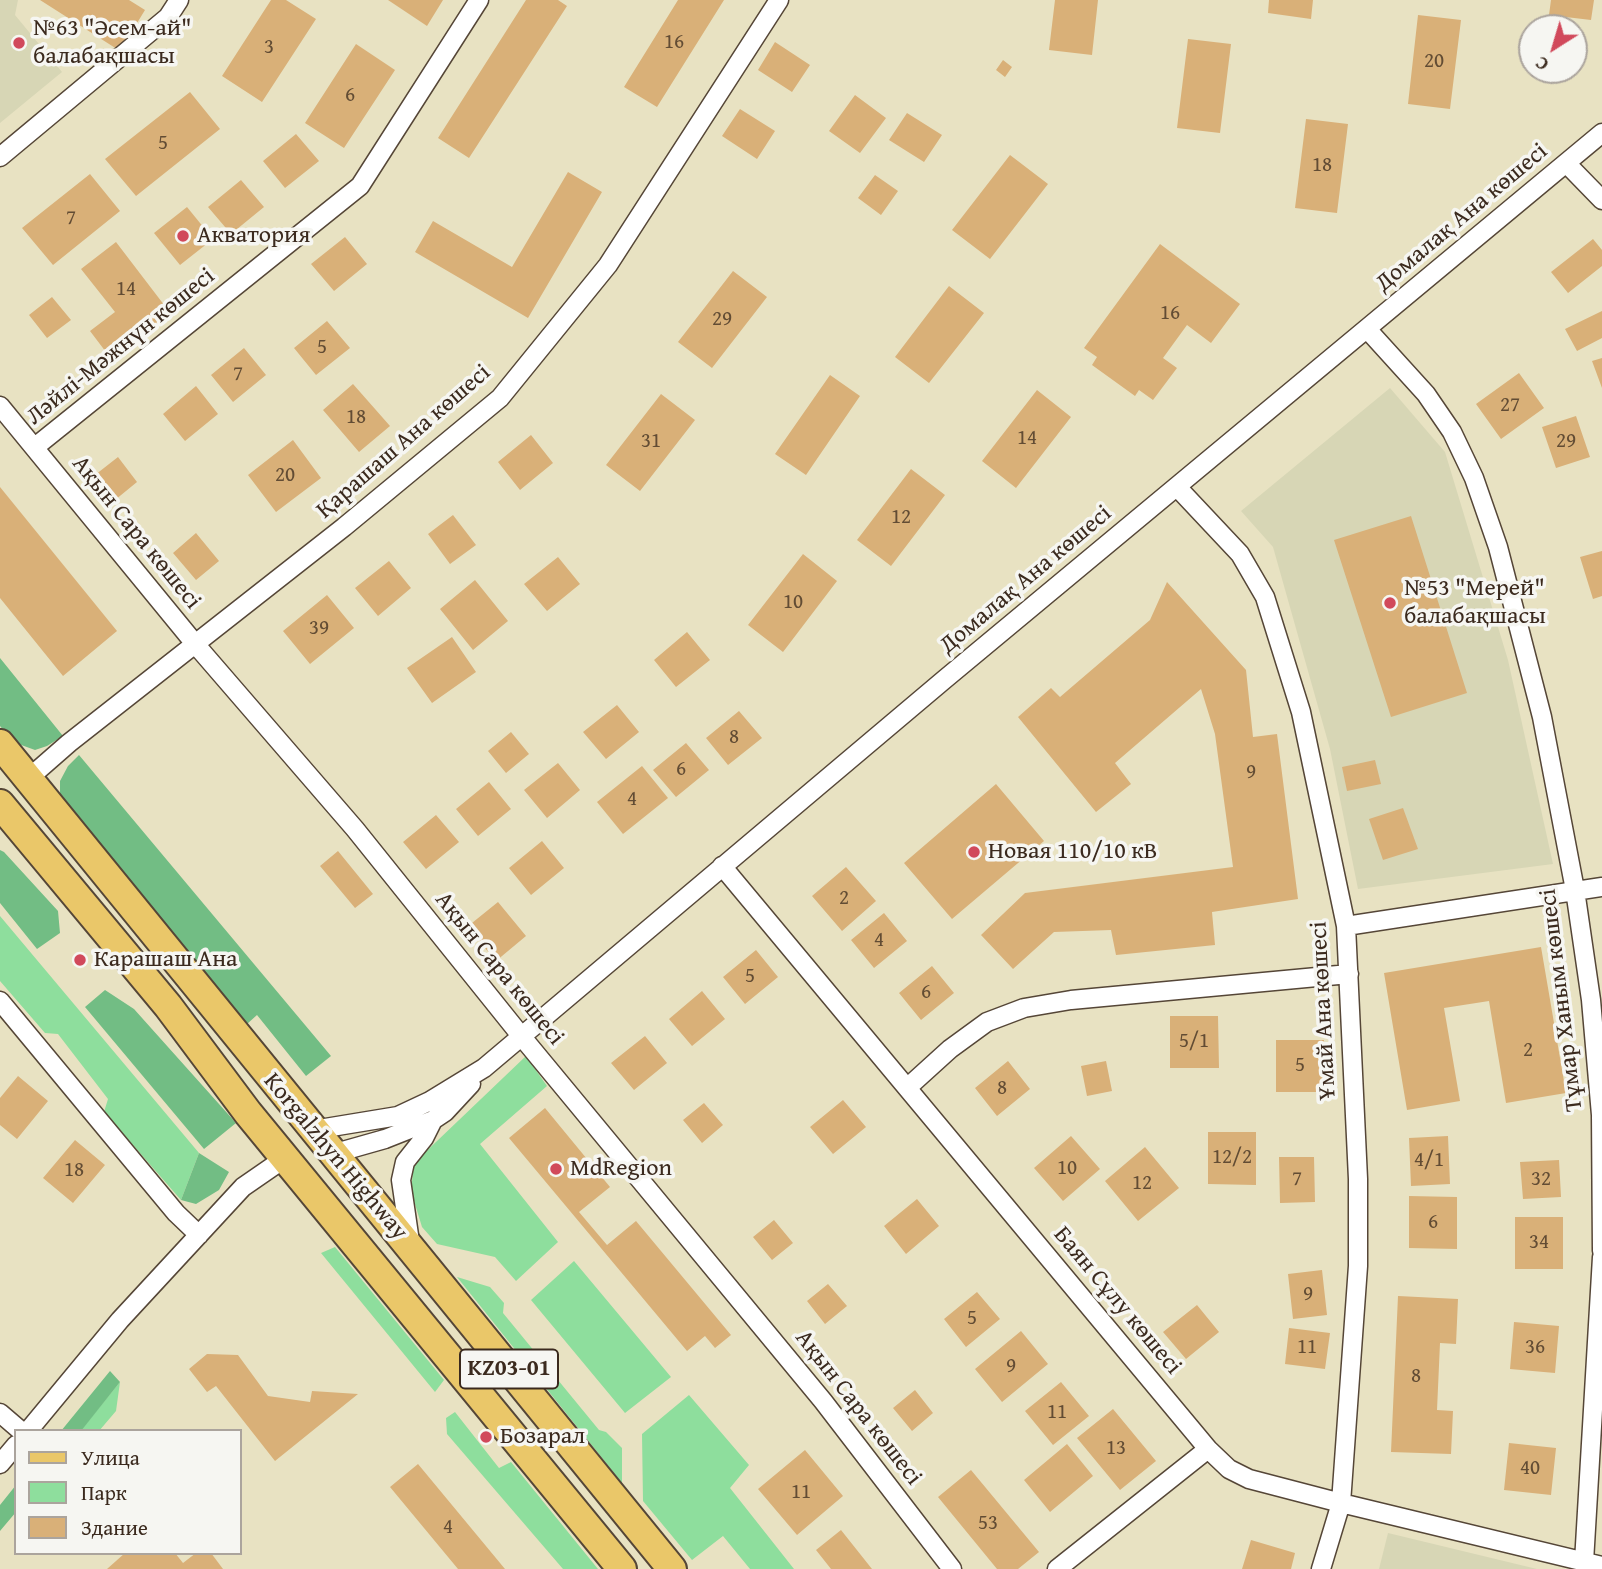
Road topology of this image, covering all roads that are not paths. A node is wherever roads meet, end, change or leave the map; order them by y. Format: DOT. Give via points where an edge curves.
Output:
graph roads {
  1 [pos="179,0"];
  2 [pos="479,0"];
  3 [pos="779,0"];
  4 [pos="1602,133"];
  5 [pos="0,157"];
  6 [pos="1566,163"];
  7 [pos="1602,200"];
  8 [pos="1367,329"];
  9 [pos="0,406"];
  10 [pos="35,447"];
  11 [pos="1177,487"];
  12 [pos="196,645"];
  13 [pos="0,744"];
  14 [pos="29,778"];
  15 [pos="0,804"];
  16 [pos="722,866"];
  17 [pos="1602,887"];
  18 [pos="1575,890"];
  19 [pos="1346,926"];
  20 [pos="1349,974"];
  21 [pos="0,1001"];
  22 [pos="522,1037"];
  23 [pos="484,1068"];
  24 [pos="907,1088"];
  25 [pos="433,1120"];
  26 [pos="313,1130"];
  27 [pos="332,1154"];
  28 [pos="285,1158"];
  29 [pos="200,1235"];
  30 [pos="411,1249"];
  31 [pos="1602,1251"];
  32 [pos="1602,1257"];
  33 [pos="0,1413"];
  34 [pos="19,1429"];
  35 [pos="30,1429"];
  36 [pos="14,1447"];
  37 [pos="1208,1449"];
  38 [pos="0,1464"];
  39 [pos="1342,1503"];
  40 [pos="1584,1562"];
  41 [pos="1602,1566"];
  42 [pos="622,1569"];
  43 [pos="672,1569"];
  44 [pos="952,1569"];
  45 [pos="1057,1569"];
  46 [pos="1321,1569"];
  1 -- 5 [label="street" via="168,17"];
  2 -- 10 [label="street, Ләйлі-Мәжнүн көшесі" via="360,186"];
  3 -- 12 [label="street, Қарашаш Ана көшесі" via="608,265 500,398"];
  4 -- 6 [label="street, Домалақ Ана көшесі"];
  6 -- 7 [label="street"];
  6 -- 8 [label="street, Домалақ Ана көшесі"];
  8 -- 11 [label="street, Домалақ Ана көшесі"];
  8 -- 18 [label="street, Тұмар Ханым көшесі" via="1426,394 1452,432 1474,478 1542,717"];
  9 -- 10 [label="street, Ақын Сара көшесі"];
  10 -- 12 [label="street, Ақын Сара көшесі"];
  11 -- 16 [label="street, Домалақ Ана көшесі"];
  11 -- 19 [label="street, Ұмай Ана көшесі" via="1240,554 1265,597 1301,712"];
  12 -- 14 [label="street, Қарашаш Ана көшесі"];
  12 -- 22 [label="street, Ақын Сара көшесі" via="355,829"];
  13 -- 14 [label="main road, Korgalzhyn Highway / KZ03-01"];
  14 -- 26 [label="main road, Korgalzhyn Highway / KZ03-01"];
  15 -- 28 [label="main road, Korgalzhyn Highway / KZ03-01" via="168,1006"];
  16 -- 22 [label="street, Домалақ Ана көшесі"];
  16 -- 24 [label="street, Баян Сұлу көшесі"];
  17 -- 18 [label="street"];
  18 -- 19 [label="street"];
  18 -- 31 [label="street, Тұмар Ханым көшесі" via="1601,1115"];
  19 -- 20 [label="street, Ұмай Ана көшесі"];
  20 -- 24 [label="street" via="1024,1008 987,1022"];
  20 -- 39 [label="street, Ұмай Ана көшесі" via="1358,1266"];
  21 -- 29 [label="street" via="176,1213"];
  22 -- 23 [label="street, Домалақ Ана көшесі"];
  22 -- 44 [label="street, Ақын Сара көшесі" via="823,1401"];
  23 -- 25 [label="street, Домалақ Ана көшесі"];
  23 -- 26 [label="street, Домалақ Ана көшесі" via="398,1116"];
  24 -- 37 [label="street, Баян Сұлу көшесі"];
  25 -- 27 [label="street, Домалақ Ана көшесі"];
  25 -- 30 [label="street" via="405,1162 401,1180"];
  26 -- 27 [label="main road, Korgalzhyn Highway / KZ03-01"];
  26 -- 28 [label="main road"];
  27 -- 28 [label="main road"];
  27 -- 30 [label="main road, Korgalzhyn Highway / KZ03-01"];
  28 -- 29 [label="street" via="243,1186"];
  28 -- 42 [label="main road, Korgalzhyn Highway / KZ03-01"];
  29 -- 35 [label="street"];
  30 -- 43 [label="main road, Korgalzhyn Highway / KZ03-01"];
  32 -- 40 [label="street"];
  33 -- 34 [label="street"];
  36 -- 38 [label="street"];
  37 -- 39 [label="street, Баян Сұлу көшесі" via="1229,1469 1249,1479"];
  37 -- 45 [label="street"];
  39 -- 40 [label="street, Баян Сұлу көшесі"];
  39 -- 46 [label="street, Ұмай Ана көшесі"];
  40 -- 41 [label="street, Баян Сұлу көшесі"];
}
